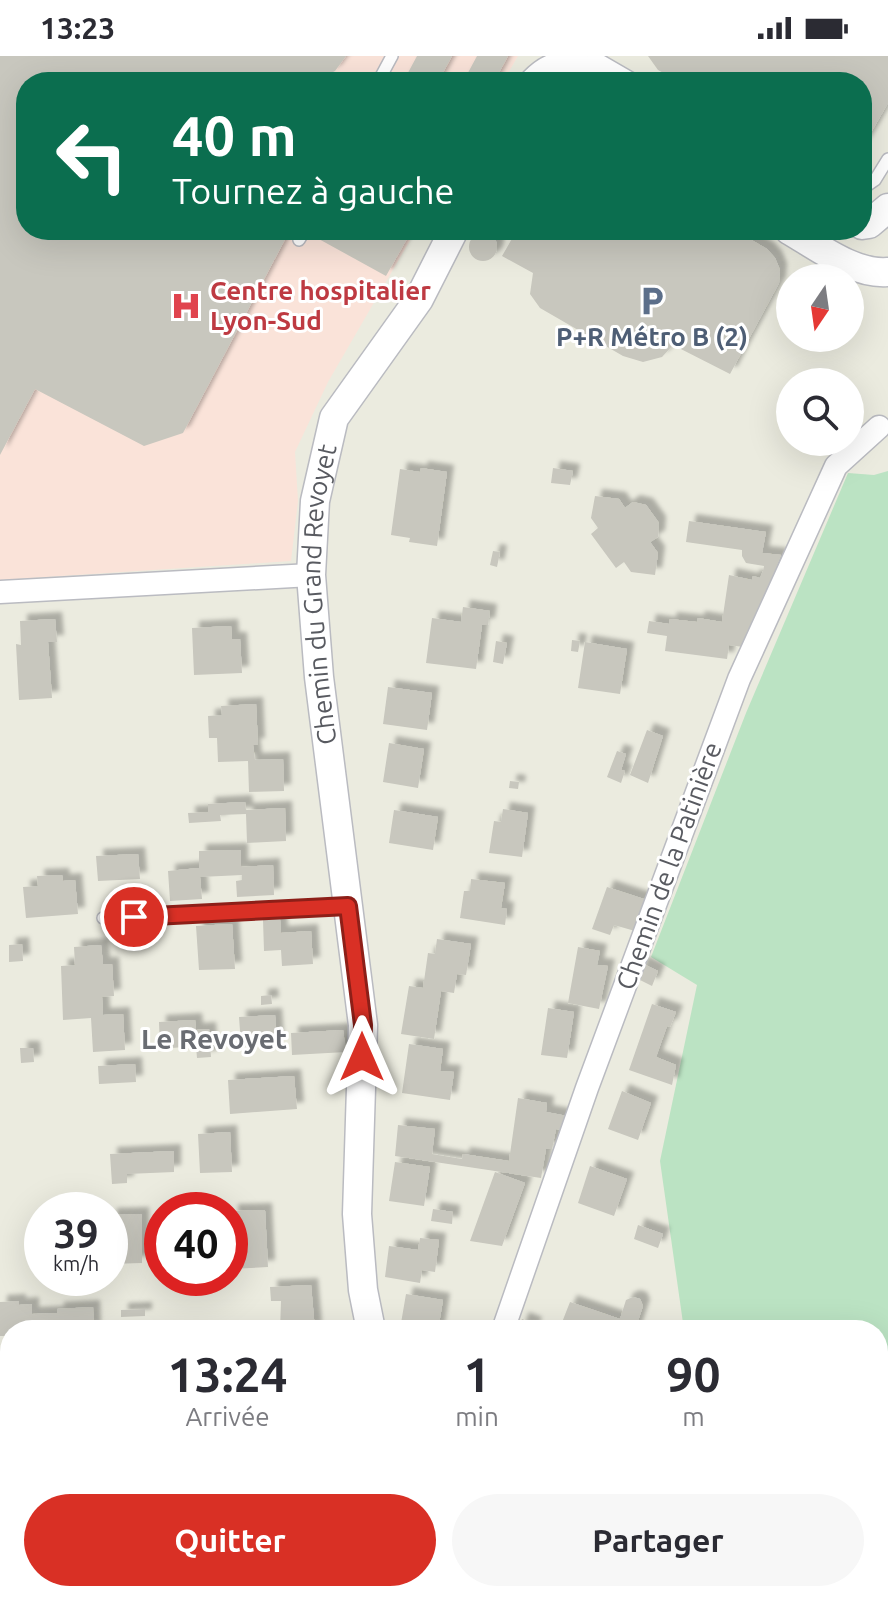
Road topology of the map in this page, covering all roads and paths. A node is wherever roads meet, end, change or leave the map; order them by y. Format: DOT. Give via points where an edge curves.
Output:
graph roads {
  1 [pos="593,56"];
  2 [pos="568,58"];
  3 [pos="543,72"];
  4 [pos="589,72"];
  5 [pos="621,72"];
  6 [pos="888,159"];
  7 [pos="872,182"];
  8 [pos="888,208"];
  9 [pos="872,221"];
  10 [pos="449,240"];
  11 [pos="807,240"];
  12 [pos="888,272"];
  13 [pos="879,427"];
  14 [pos="311,575"];
  15 [pos="0,592"];
  16 [pos="348,906"];
  17 [pos="103,918"];
  18 [pos="369,1320"];
  19 [pos="506,1320"];
  1 -- 5 [label="lane"];
  2 -- 3 [label="street"];
  2 -- 4 [label="street"];
  6 -- 7 [label="lane"];
  8 -- 9 [label="street"];
  10 -- 14 [label="street, Chemin du Grand Revoyet" via="419,299 334,418 315,501"];
  11 -- 12 [label="street" via="850,264"];
  13 -- 19 [label="street, Chemin de la Patinière" via="836,466 739,679"];
  14 -- 15 [label="street"];
  14 -- 16 [label="street, Chemin du Grand Revoyet"];
  16 -- 17 [label="lane"];
  16 -- 18 [label="street, Chemin du Grand Revoyet" via="363,1025 357,1214"];
}
